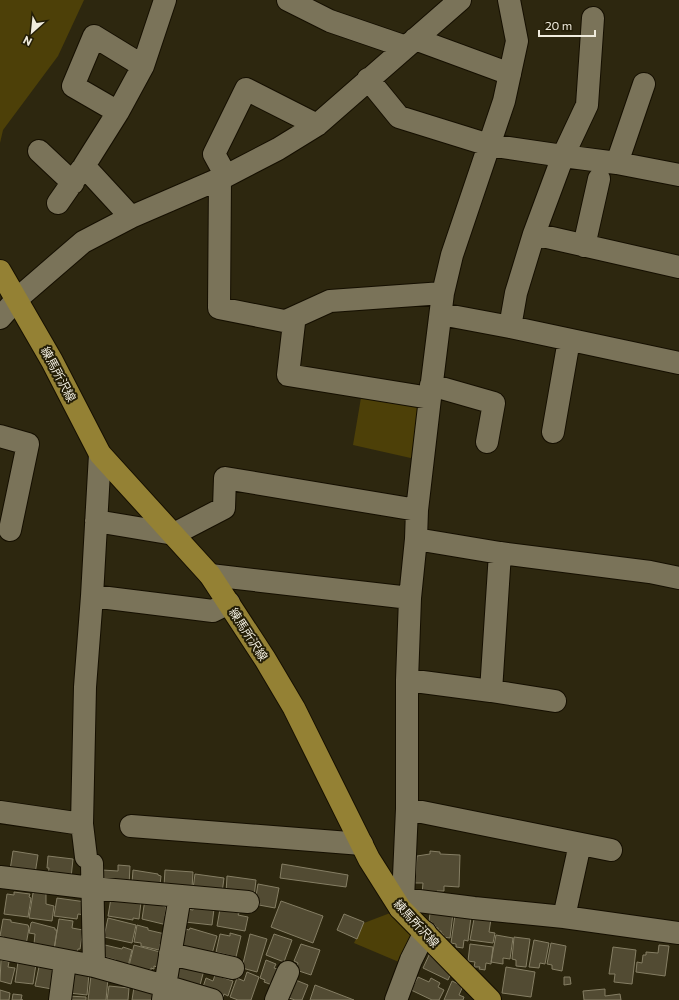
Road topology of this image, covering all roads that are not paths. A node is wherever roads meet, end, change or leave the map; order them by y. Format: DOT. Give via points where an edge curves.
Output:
graph roads {
  1 [pos="165,0"];
  2 [pos="288,0"];
  3 [pos="460,0"];
  4 [pos="509,0"];
  5 [pos="593,18"];
  6 [pos="410,43"];
  7 [pos="143,66"];
  8 [pos="510,74"];
  9 [pos="368,80"];
  10 [pos="644,84"];
  11 [pos="118,112"];
  12 [pos="317,125"];
  13 [pos="489,145"];
  14 [pos="39,151"];
  15 [pos="563,156"];
  16 [pos="617,163"];
  17 [pos="79,174"];
  18 [pos="679,175"];
  19 [pos="223,178"];
  20 [pos="599,179"];
  21 [pos="58,203"];
  22 [pos="131,217"];
  23 [pos="534,234"];
  24 [pos="584,246"];
  25 [pos="679,267"];
  26 [pos="0,271"];
  27 [pos="443,293"];
  28 [pos="17,299"];
  29 [pos="441,314"];
  30 [pos="0,318"];
  31 [pos="286,322"];
  32 [pos="510,327"];
  33 [pos="569,340"];
  34 [pos="679,363"];
  35 [pos="431,392"];
  36 [pos="553,432"];
  37 [pos="0,436"];
  38 [pos="487,442"];
  39 [pos="100,454"];
  40 [pos="417,510"];
  41 [pos="96,520"];
  42 [pos="10,530"];
  43 [pos="174,534"];
  44 [pos="416,539"];
  45 [pos="500,553"];
  46 [pos="210,575"];
  47 [pos="679,578"];
  48 [pos="92,596"];
  49 [pos="410,598"];
  50 [pos="229,603"];
  51 [pos="407,680"];
  52 [pos="491,691"];
  53 [pos="555,701"];
  54 [pos="407,809"];
  55 [pos="0,812"];
  56 [pos="82,824"];
  57 [pos="131,826"];
  58 [pos="362,844"];
  59 [pos="580,844"];
  60 [pos="611,850"];
  61 [pos="0,877"];
  62 [pos="0,880"];
  63 [pos="92,888"];
  64 [pos="180,896"];
  65 [pos="248,902"];
  66 [pos="402,904"];
  67 [pos="564,917"];
  68 [pos="425,932"];
  69 [pos="679,933"];
  70 [pos="0,948"];
  71 [pos="170,954"];
  72 [pos="65,962"];
  73 [pos="94,966"];
  74 [pos="233,968"];
  75 [pos="288,972"];
  76 [pos="164,993"];
  77 [pos="60,1000"];
  78 [pos="212,1000"];
  79 [pos="276,1000"];
  80 [pos="396,1000"];
  81 [pos="490,1000"];
  1 -- 7 [label="street"];
  2 -- 6 [label="street" via="330,21"];
  3 -- 6 [label="street"];
  4 -- 8 [label="street" via="517,42"];
  5 -- 15 [label="street" via="587,105"];
  6 -- 8 [label="street"];
  6 -- 9 [label="street"];
  7 -- 11 [label="street"];
  7 -- 11 [label="street" via="94,36 73,86"];
  8 -- 13 [label="street"];
  9 -- 12 [label="street"];
  9 -- 13 [label="street" via="399,117"];
  10 -- 16 [label="street"];
  11 -- 17 [label="street"];
  12 -- 19 [label="street"];
  12 -- 19 [label="street" via="246,89 214,154"];
  13 -- 15 [label="street"];
  13 -- 27 [label="street" via="452,255"];
  14 -- 17 [label="street"];
  15 -- 16 [label="street"];
  15 -- 23 [label="street"];
  16 -- 18 [label="street"];
  17 -- 21 [label="street"];
  17 -- 22 [label="street"];
  19 -- 22 [label="street"];
  19 -- 31 [label="street" via="219,308"];
  20 -- 24 [label="street"];
  22 -- 28 [label="street" via="82,242"];
  23 -- 24 [label="street"];
  23 -- 32 [label="street" via="516,293"];
  24 -- 25 [label="street"];
  26 -- 28 [label="main road, 練馬所沢線"];
  27 -- 29 [label="street"];
  27 -- 31 [label="street" via="330,301"];
  28 -- 30 [label="street"];
  28 -- 39 [label="main road, 練馬所沢線"];
  29 -- 32 [label="street"];
  29 -- 35 [label="street"];
  31 -- 35 [label="street" via="294,323 288,375"];
  32 -- 33 [label="street"];
  33 -- 34 [label="street"];
  33 -- 36 [label="street"];
  35 -- 38 [label="street" via="494,403"];
  35 -- 40 [label="street"];
  37 -- 42 [label="street" via="28,444"];
  39 -- 41 [label="street"];
  39 -- 43 [label="main road, 練馬所沢線"];
  40 -- 43 [label="street" via="225,478 224,508"];
  40 -- 44 [label="street"];
  41 -- 43 [label="street"];
  41 -- 48 [label="street"];
  43 -- 46 [label="main road, 練馬所沢線"];
  44 -- 45 [label="street"];
  44 -- 49 [label="street"];
  45 -- 47 [label="street"];
  45 -- 52 [label="street"];
  46 -- 49 [label="street"];
  46 -- 50 [label="main road, 練馬所沢線"];
  48 -- 50 [label="street" via="213,611"];
  48 -- 56 [label="street" via="85,687"];
  49 -- 51 [label="street"];
  50 -- 58 [label="main road, 練馬所沢線" via="294,708"];
  51 -- 52 [label="street"];
  51 -- 54 [label="street"];
  52 -- 53 [label="street"];
  54 -- 59 [label="street"];
  54 -- 66 [label="street"];
  55 -- 56 [label="street"];
  56 -- 63 [label="street"];
  57 -- 58 [label="street"];
  58 -- 66 [label="main road, 練馬所沢線" via="369,859"];
  59 -- 60 [label="street"];
  59 -- 67 [label="street"];
  61 -- 62 [label="street"];
  61 -- 63 [label="street"];
  63 -- 64 [label="street"];
  63 -- 73 [label="street"];
  64 -- 65 [label="street"];
  64 -- 71 [label="street"];
  66 -- 67 [label="street"];
  66 -- 68 [label="main road, 練馬所沢線"];
  67 -- 69 [label="street"];
  68 -- 80 [label="street"];
  68 -- 81 [label="main road, 練馬所沢線"];
  70 -- 72 [label="street"];
  71 -- 74 [label="street"];
  71 -- 76 [label="street"];
  72 -- 73 [label="street"];
  72 -- 77 [label="street"];
  73 -- 76 [label="street"];
  75 -- 79 [label="street"];
  76 -- 78 [label="street"];
}
